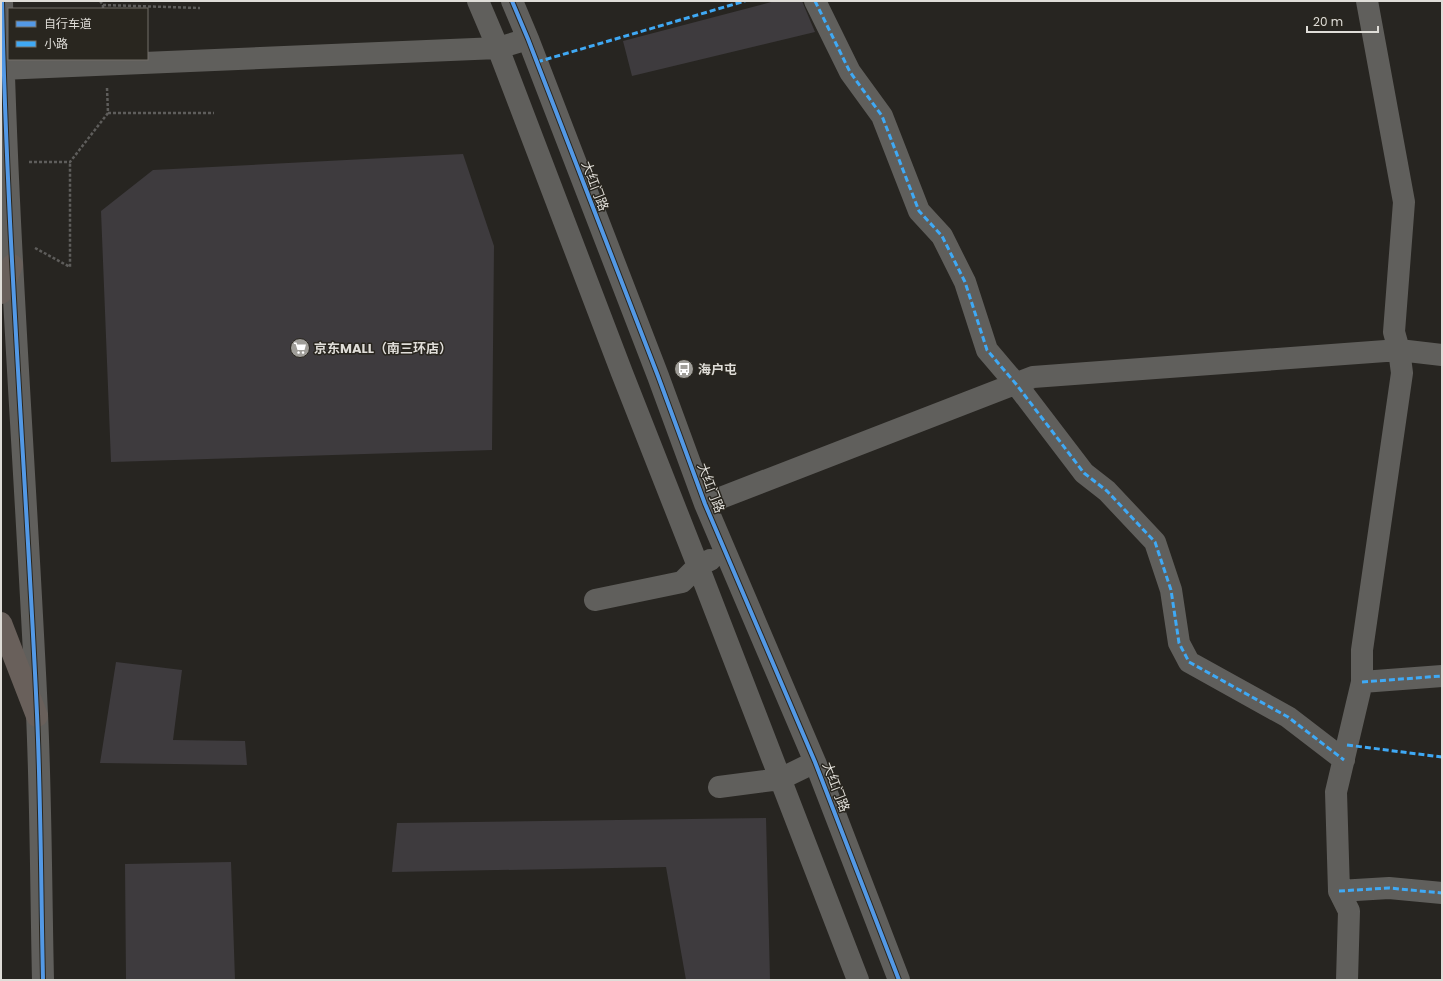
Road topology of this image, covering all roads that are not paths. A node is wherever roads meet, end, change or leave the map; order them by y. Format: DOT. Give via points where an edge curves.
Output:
graph roads {
  1 [pos="2,1"];
  2 [pos="478,1"];
  3 [pos="512,1"];
  4 [pos="815,1"];
  5 [pos="1367,1"];
  6 [pos="528,39"];
  7 [pos="498,48"];
  8 [pos="2,69"];
  9 [pos="12,265"];
  10 [pos="1,293"];
  11 [pos="1399,350"];
  12 [pos="1442,356"];
  13 [pos="1016,384"];
  14 [pos="705,504"];
  15 [pos="727,553"];
  16 [pos="698,566"];
  17 [pos="595,600"];
  18 [pos="1,622"];
  19 [pos="1442,676"];
  20 [pos="1362,682"];
  21 [pos="37,716"];
  22 [pos="1344,760"];
  23 [pos="815,762"];
  24 [pos="780,779"];
  25 [pos="720,787"];
  26 [pos="1339,891"];
  27 [pos="1442,893"];
  28 [pos="43,980"];
  29 [pos="858,980"];
  30 [pos="899,980"];
  31 [pos="1347,980"];
  1 -- 8 [label="street"];
  2 -- 7 [label="street"];
  3 -- 6 [label="street, 大红门路"];
  4 -- 13 [label="street" via="850,72 882,116 919,211 942,236 965,282 987,350"];
  5 -- 11 [label="street" via="1404,202 1394,332"];
  6 -- 7 [label="street"];
  6 -- 14 [label="street, 大红门路"];
  7 -- 8 [label="street"];
  7 -- 16 [label="street"];
  8 -- 9 [label="street"];
  9 -- 10 [label="highway"];
  9 -- 21 [label="street"];
  11 -- 12 [label="street"];
  11 -- 13 [label="street" via="1033,377"];
  11 -- 20 [label="street" via="1402,373 1362,650"];
  13 -- 14 [label="street"];
  13 -- 22 [label="street" via="1084,473 1107,491 1155,542 1171,590 1179,643 1189,662 1288,717"];
  14 -- 15 [label="street, 大红门路"];
  15 -- 16 [label="street"];
  15 -- 23 [label="street, 大红门路"];
  16 -- 17 [label="street" via="682,582"];
  16 -- 24 [label="street"];
  18 -- 21 [label="highway"];
  19 -- 20 [label="street"];
  20 -- 22 [label="street"];
  21 -- 28 [label="street"];
  22 -- 26 [label="street" via="1336,792"];
  23 -- 24 [label="street"];
  23 -- 30 [label="street, 大红门路"];
  24 -- 25 [label="street"];
  24 -- 29 [label="street"];
  26 -- 27 [label="street" via="1389,888"];
  26 -- 31 [label="street" via="1349,911"];
}
